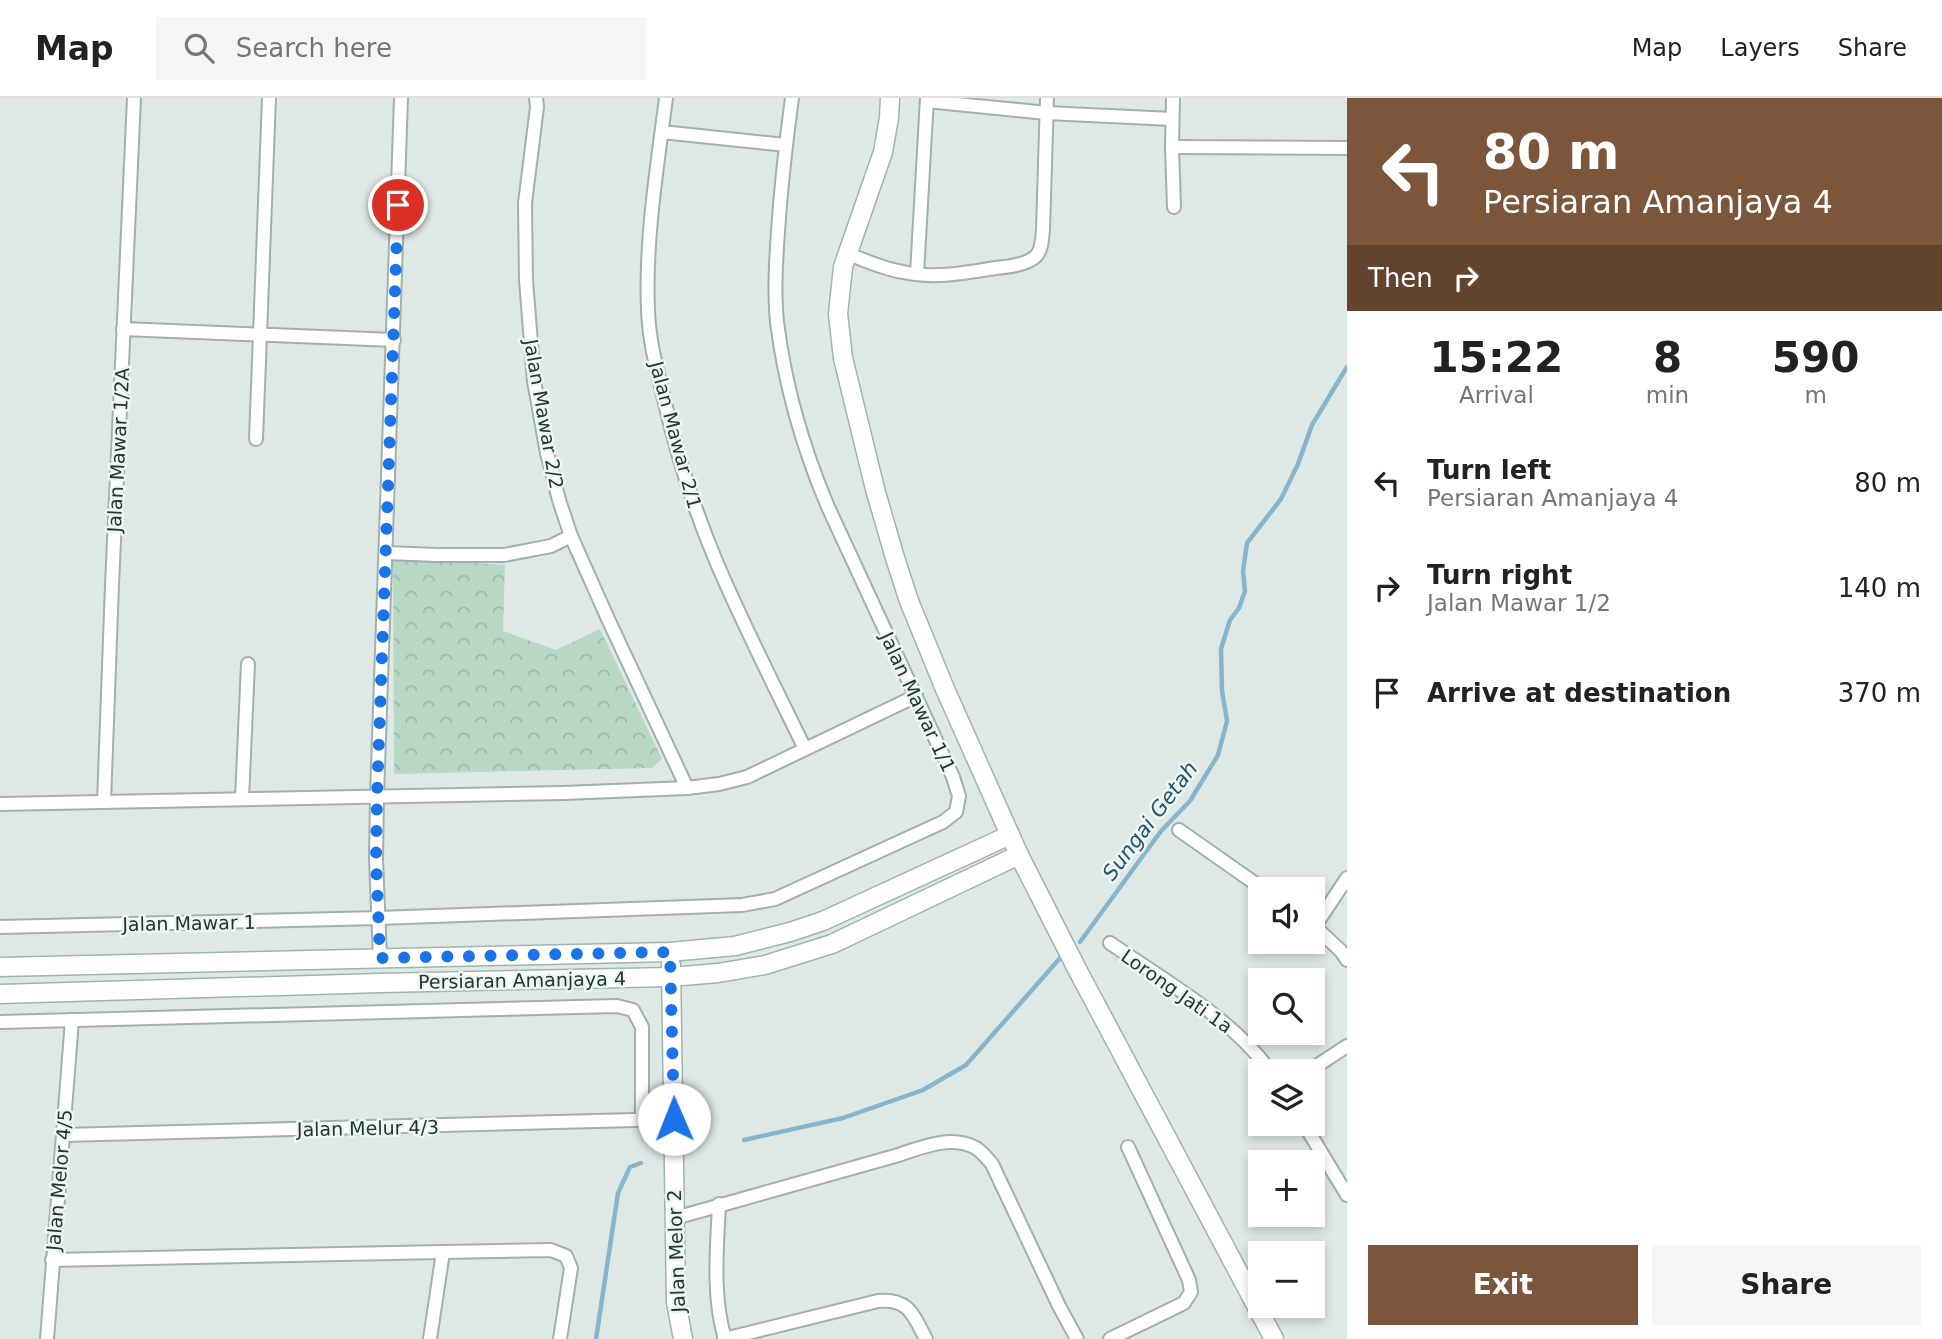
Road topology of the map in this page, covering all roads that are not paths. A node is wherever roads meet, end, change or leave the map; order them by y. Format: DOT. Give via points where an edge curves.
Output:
graph roads {
  1 [pos="134,98"];
  2 [pos="269,98"];
  3 [pos="401,98"];
  4 [pos="536,98"];
  5 [pos="666,98"];
  6 [pos="792,98"];
  7 [pos="890,98"];
  8 [pos="1047,98"];
  9 [pos="1173,98"];
  10 [pos="927,100"];
  11 [pos="1047,113"];
  12 [pos="1172,119"];
  13 [pos="662,132"];
  14 [pos="786,145"];
  15 [pos="1172,147"];
  16 [pos="1347,148"];
  17 [pos="1174,207"];
  18 [pos="847,253"];
  19 [pos="917,274"];
  20 [pos="123,330"];
  21 [pos="260,334"];
  22 [pos="394,340"];
  23 [pos="256,439"];
  24 [pos="571,536"];
  25 [pos="386,553"];
  26 [pos="248,664"];
  27 [pos="916,696"];
  28 [pos="805,750"];
  29 [pos="687,788"];
  30 [pos="377,796"];
  31 [pos="242,799"];
  32 [pos="104,802"];
  33 [pos="0,804"];
  34 [pos="1179,830"];
  35 [pos="1010,835"];
  36 [pos="1019,855"];
  37 [pos="1248,878"];
  38 [pos="1347,878"];
  39 [pos="1325,909"];
  40 [pos="379,918"];
  41 [pos="0,927"];
  42 [pos="1325,937"];
  43 [pos="1110,943"];
  44 [pos="670,952"];
  45 [pos="380,958"];
  46 [pos="1347,960"];
  47 [pos="0,967"];
  48 [pos="671,977"];
  49 [pos="0,994"];
  50 [pos="72,1020"];
  51 [pos="0,1022"];
  52 [pos="1347,1046"];
  53 [pos="1262,1059"];
  54 [pos="1325,1060"];
  55 [pos="674,1119"];
  56 [pos="642,1121"];
  57 [pos="63,1135"];
  58 [pos="1311,1136"];
  59 [pos="1128,1147"];
  60 [pos="1347,1195"];
  61 [pos="719,1204"];
  62 [pos="675,1218"];
  63 [pos="443,1252"];
  64 [pos="52,1261"];
  65 [pos="47,1339"];
  66 [pos="430,1339"];
  67 [pos="560,1339"];
  68 [pos="683,1339"];
  69 [pos="724,1339"];
  70 [pos="926,1339"];
  71 [pos="1077,1339"];
  72 [pos="1110,1339"];
  73 [pos="1274,1339"];
  1 -- 20 [label="street, Jalan Mawar 1/2A"];
  2 -- 21 [label="street"];
  3 -- 22 [label="street"];
  4 -- 24 [label="street, Jalan Mawar 2/2" via="525,211 528,319 547,453"];
  5 -- 13 [label="street, Jalan Mawar 2/1"];
  6 -- 14 [label="street, Jalan Mawar 1/1"];
  7 -- 18 [label="street" via="883,152"];
  8 -- 11 [label="street"];
  9 -- 12 [label="street"];
  10 -- 11 [label="street"];
  10 -- 19 [label="street"];
  11 -- 12 [label="street"];
  11 -- 19 [label="street" via="1043,230 1037,256 1005,267"];
  12 -- 15 [label="street"];
  13 -- 14 [label="street"];
  13 -- 28 [label="street, Jalan Mawar 2/1" via="648,277 655,363 694,506"];
  14 -- 27 [label="street, Jalan Mawar 1/1" via="775,269 777,321 798,425 828,508"];
  15 -- 16 [label="street"];
  15 -- 17 [label="street"];
  18 -- 19 [label="street"];
  18 -- 35 [label="street" via="840,282 840,335 883,517 909,601"];
  20 -- 21 [label="street"];
  20 -- 32 [label="street, Jalan Mawar 1/2A"];
  21 -- 22 [label="street"];
  21 -- 23 [label="street"];
  22 -- 25 [label="street"];
  24 -- 25 [label="street" via="551,546 504,555"];
  24 -- 29 [label="street, Jalan Mawar 2/2"];
  25 -- 30 [label="street"];
  26 -- 31 [label="street"];
  27 -- 28 [label="street"];
  27 -- 40 [label="street, Jalan Mawar 1/1" via="953,777 959,796 956,812 775,899 742,905"];
  28 -- 29 [label="street" via="747,777"];
  29 -- 30 [label="street"];
  30 -- 31 [label="street"];
  30 -- 40 [label="street"];
  31 -- 32 [label="street"];
  32 -- 33 [label="street"];
  34 -- 37 [label="street"];
  35 -- 36 [label="street"];
  35 -- 44 [label="street, Persiaran Amanjaya 4" via="801,928 735,946"];
  36 -- 48 [label="street, Persiaran Amanjaya 4" via="832,944 765,965"];
  36 -- 73 [label="street"];
  38 -- 39 [label="street"];
  40 -- 41 [label="street, Jalan Mawar 1"];
  40 -- 45 [label="street"];
  42 -- 46 [label="street"];
  43 -- 53 [label="street, Lorong Jati 1a" via="1232,1028"];
  44 -- 45 [label="street, Persiaran Amanjaya 4"];
  44 -- 48 [label="street, Jalan Melor 2"];
  45 -- 47 [label="street, Persiaran Amanjaya 4"];
  48 -- 49 [label="street, Persiaran Amanjaya 4"];
  48 -- 55 [label="street, Jalan Melor 2"];
  50 -- 51 [label="street"];
  50 -- 56 [label="street" via="617,1006 633,1010 642,1027"];
  50 -- 57 [label="street, Jalan Melor 4/5"];
  52 -- 54 [label="street"];
  55 -- 56 [label="street, Jalan Melur 4/3"];
  55 -- 62 [label="street, Jalan Melor 2"];
  56 -- 57 [label="street, Jalan Melur 4/3"];
  57 -- 64 [label="street, Jalan Melor 4/5"];
  58 -- 60 [label="street"];
  59 -- 72 [label="street" via="1191,1292 1184,1303"];
  61 -- 62 [label="street"];
  61 -- 69 [label="street" via="716,1270"];
  61 -- 71 [label="street" via="943,1142 978,1149 992,1164"];
  62 -- 68 [label="street, Jalan Melor 2" via="676,1302"];
  63 -- 64 [label="street"];
  63 -- 66 [label="street"];
  63 -- 67 [label="street" via="551,1250 566,1256 571,1268"];
  64 -- 65 [label="street, Jalan Melor 4/5"];
  69 -- 70 [label="street" via="892,1299 904,1304"];
}
